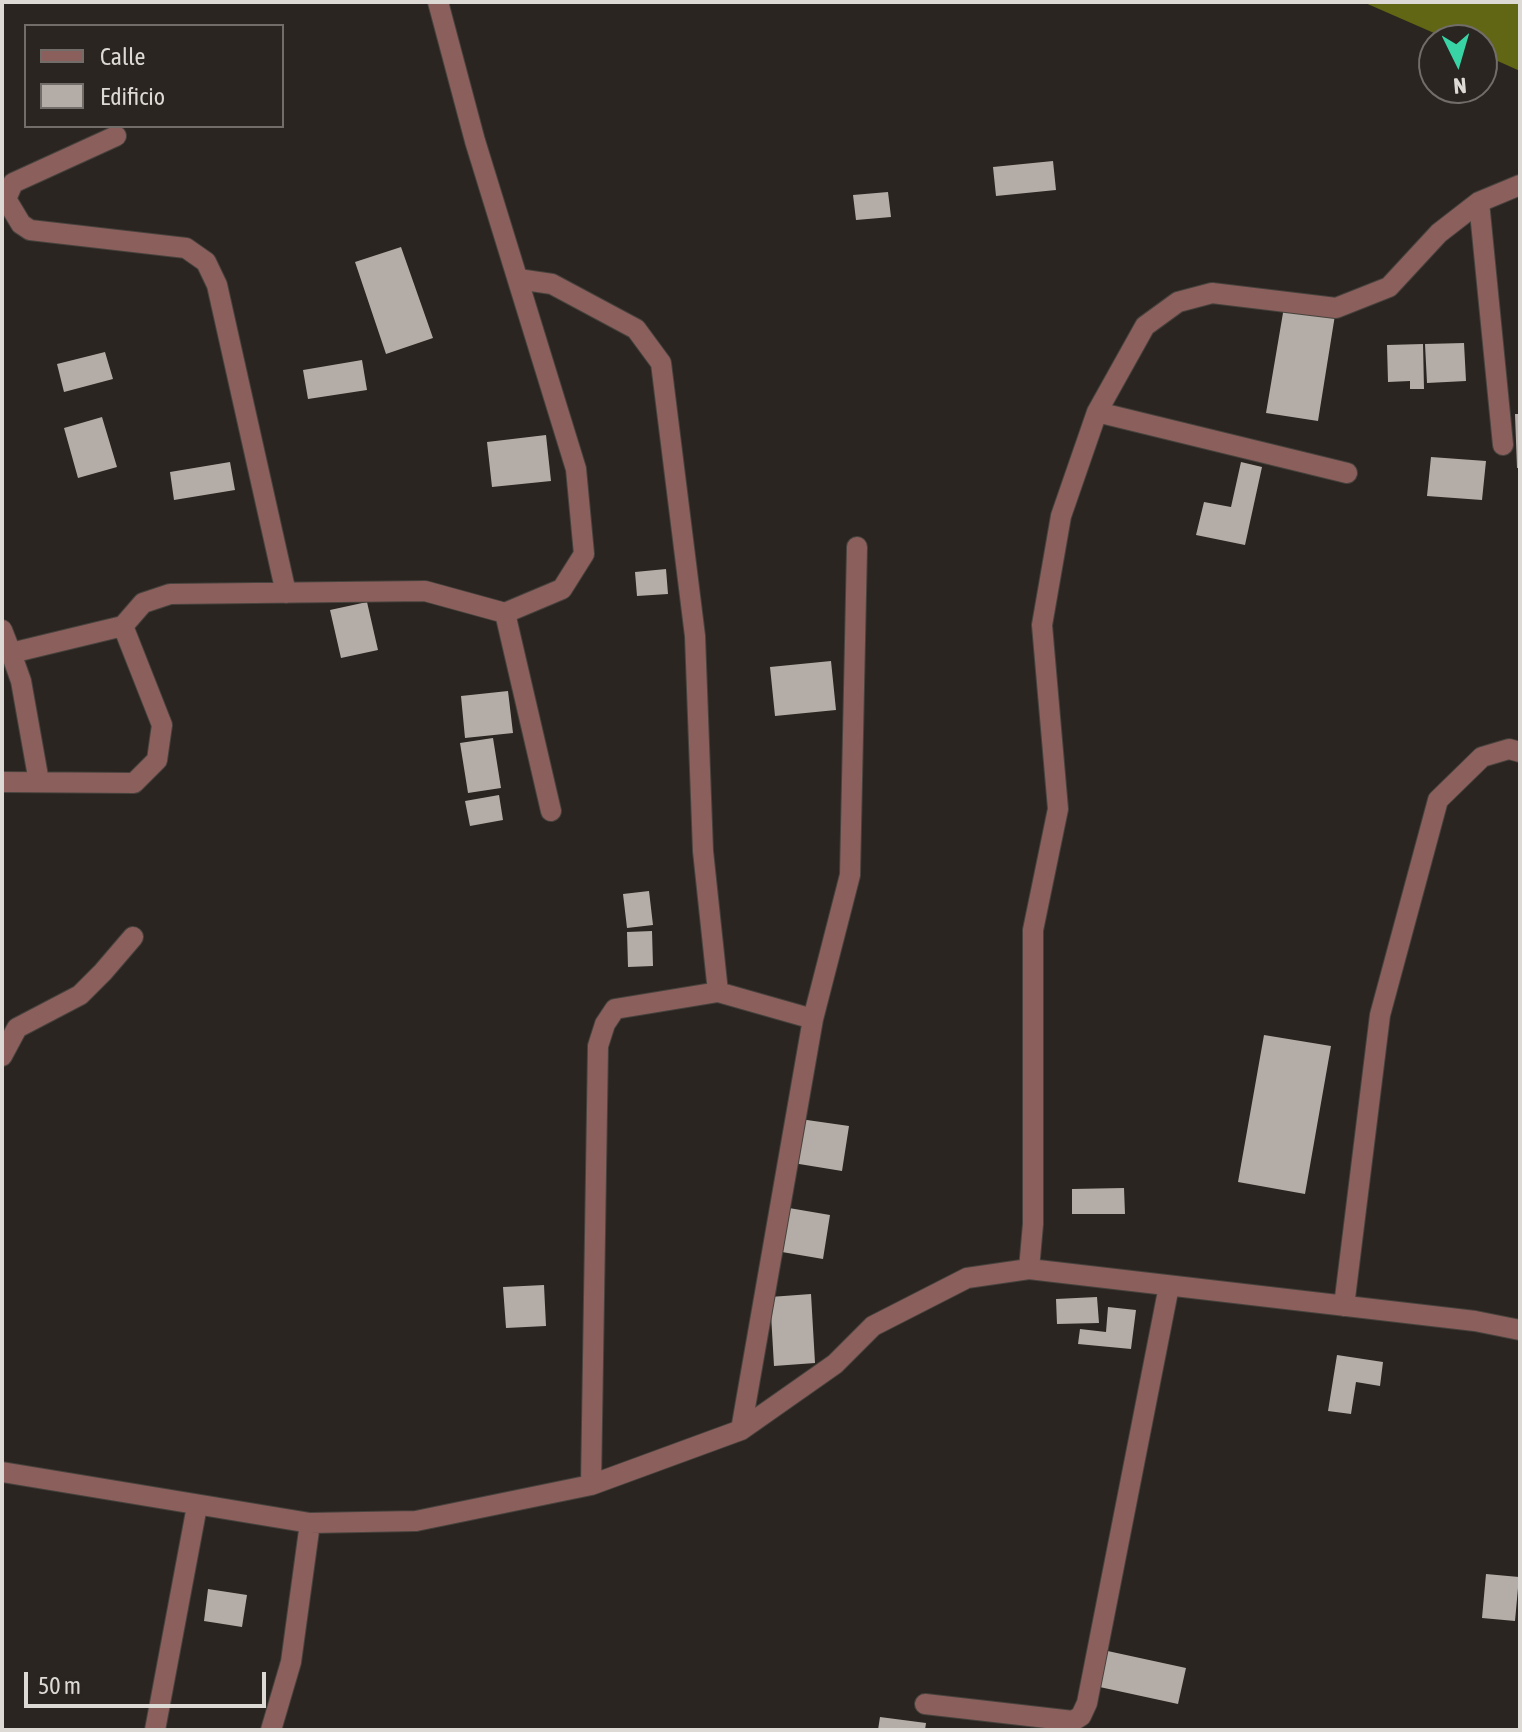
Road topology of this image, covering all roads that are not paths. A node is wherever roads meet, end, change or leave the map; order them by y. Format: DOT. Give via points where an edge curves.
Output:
graph roads {
  1 [pos="438,2"];
  2 [pos="116,136"];
  3 [pos="1520,185"];
  4 [pos="1479,202"];
  5 [pos="518,279"];
  6 [pos="1097,412"];
  7 [pos="1503,445"];
  8 [pos="1347,473"];
  9 [pos="857,547"];
  10 [pos="286,593"];
  11 [pos="505,613"];
  12 [pos="123,626"];
  13 [pos="2,630"];
  14 [pos="11,653"];
  15 [pos="1520,752"];
  16 [pos="2,782"];
  17 [pos="39,782"];
  18 [pos="551,811"];
  19 [pos="133,937"];
  20 [pos="718,992"];
  21 [pos="813,1019"];
  22 [pos="2,1056"];
  23 [pos="1029,1269"];
  24 [pos="1169,1286"];
  25 [pos="1344,1306"];
  26 [pos="1520,1330"];
  27 [pos="741,1430"];
  28 [pos="2,1472"];
  29 [pos="591,1485"];
  30 [pos="197,1506"];
  31 [pos="310,1523"];
  32 [pos="925,1704"];
  33 [pos="155,1730"];
  34 [pos="271,1730"];
  1 -- 5 [label="street"];
  2 -- 10 [label="street" via="13,183 6,199 30,230 186,248 206,262 217,285"];
  3 -- 4 [label="street"];
  4 -- 6 [label="street" via="1439,233 1389,287 1336,308 1212,293 1178,302 1145,326"];
  4 -- 7 [label="street"];
  5 -- 11 [label="street" via="576,469 584,554 562,589"];
  5 -- 20 [label="street" via="552,284 636,329 661,363 695,636 703,851"];
  6 -- 8 [label="street"];
  6 -- 23 [label="street" via="1061,516 1042,625 1058,809 1033,930"];
  9 -- 21 [label="street" via="850,875"];
  10 -- 11 [label="street" via="425,591"];
  10 -- 12 [label="street" via="170,594 143,603"];
  11 -- 18 [label="street"];
  12 -- 14 [label="street"];
  12 -- 17 [label="street" via="162,725 157,760 134,783"];
  13 -- 14 [label="street"];
  14 -- 17 [label="street"];
  15 -- 25 [label="street" via="1509,749 1482,757 1438,800 1380,1015"];
  16 -- 17 [label="street"];
  19 -- 22 [label="street" via="80,995 17,1028"];
  20 -- 21 [label="street"];
  20 -- 29 [label="street" via="615,1009 598,1046"];
  21 -- 27 [label="street"];
  23 -- 24 [label="street"];
  23 -- 27 [label="street" via="967,1278 873,1326 835,1364"];
  24 -- 25 [label="street"];
  24 -- 32 [label="street" via="1081,1716 1073,1721"];
  25 -- 26 [label="street"];
  27 -- 29 [label="street"];
  28 -- 30 [label="street"];
  29 -- 31 [label="street" via="416,1521"];
  30 -- 31 [label="street"];
  30 -- 33 [label="street"];
  31 -- 34 [label="street" via="291,1662"];
}
